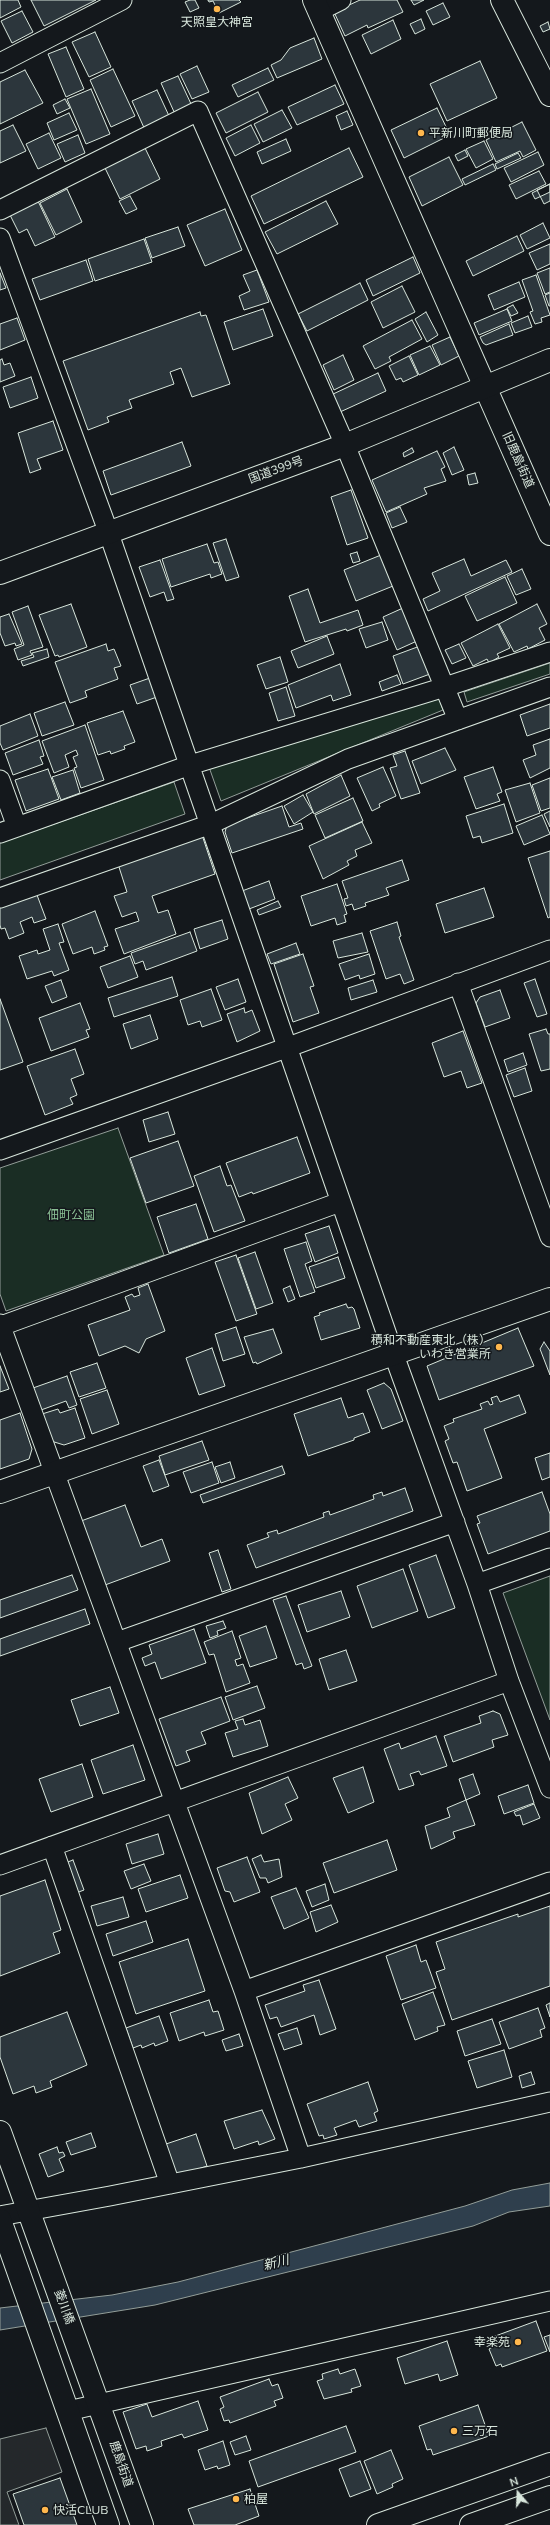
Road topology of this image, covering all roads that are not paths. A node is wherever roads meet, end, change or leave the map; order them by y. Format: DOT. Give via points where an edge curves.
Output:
graph roads {
  1 [pos="122,0"];
  2 [pos="341,0"];
  3 [pos="502,0"];
  4 [pos="317,5"];
  5 [pos="0,64"];
  6 [pos="550,95"];
  7 [pos="0,210"];
  8 [pos="0,238"];
  9 [pos="550,360"];
  10 [pos="486,386"];
  11 [pos="345,445"];
  12 [pos="108,532"];
  13 [pos="550,534"];
  14 [pos="0,573"];
  15 [pos="550,652"];
  16 [pos="445,687"];
  17 [pos="550,687"];
  18 [pos="458,720"];
  19 [pos="190,765"];
  20 [pos="0,780"];
  21 [pos="211,824"];
  22 [pos="8,830"];
  23 [pos="0,898"];
  24 [pos="550,950"];
  25 [pos="458,983"];
  26 [pos="286,1048"];
  27 [pos="0,1150"];
  28 [pos="340,1202"];
  29 [pos="550,1237"];
  30 [pos="550,1299"];
  31 [pos="0,1325"];
  32 [pos="394,1355"];
  33 [pos="54,1472"];
  34 [pos="0,1492"];
  35 [pos="455,1522"];
  36 [pos="550,1558"];
  37 [pos="477,1584"];
  38 [pos="117,1642"];
  39 [pos="509,1681"];
  40 [pos="550,1788"];
  41 [pos="175,1801"];
  42 [pos="52,1846"];
  43 [pos="0,1865"];
  44 [pos="550,1882"];
  45 [pos="244,1991"];
  46 [pos="550,2102"];
  47 [pos="0,2132"];
  48 [pos="301,2158"];
  49 [pos="170,2184"];
  50 [pos="29,2211"];
  51 [pos="0,2216"];
  52 [pos="0,2220"];
  53 [pos="550,2301"];
  54 [pos="100,2404"];
  55 [pos="68,2411"];
  56 [pos="550,2464"];
  57 [pos="550,2497"];
  58 [pos="108,2525"];
  59 [pos="142,2525"];
  60 [pos="378,2525"];
  61 [pos="470,2525"];
  1 -- 5 [label="street"];
  2 -- 4 [label="street"];
  3 -- 6 [label="main road"];
  4 -- 10 [label="main road, 旧鹿島街道"];
  7 -- 11 [label="street" via="198,111"];
  8 -- 12 [label="street"];
  9 -- 10 [label="main road, 国道399号"];
  10 -- 11 [label="main road, 国道399号"];
  10 -- 13 [label="main road, 旧鹿島街道"];
  11 -- 12 [label="main road, 国道399号"];
  11 -- 16 [label="street"];
  12 -- 14 [label="main road, 国道399号"];
  12 -- 19 [label="street"];
  15 -- 16 [label="street"];
  16 -- 18 [label="street"];
  16 -- 19 [label="street"];
  17 -- 18 [label="street"];
  18 -- 21 [label="street" via="348,760"];
  19 -- 21 [label="street"];
  19 -- 22 [label="street"];
  20 -- 22 [label="street"];
  21 -- 23 [label="street"];
  21 -- 26 [label="street"];
  24 -- 25 [label="street"];
  25 -- 26 [label="street"];
  25 -- 29 [label="street"];
  26 -- 27 [label="street"];
  26 -- 28 [label="street"];
  28 -- 31 [label="street"];
  28 -- 32 [label="street"];
  30 -- 32 [label="main road"];
  31 -- 33 [label="street"];
  32 -- 33 [label="main road"];
  32 -- 35 [label="street"];
  33 -- 34 [label="main road"];
  33 -- 38 [label="street"];
  35 -- 37 [label="street"];
  35 -- 38 [label="street"];
  36 -- 37 [label="street"];
  37 -- 39 [label="street"];
  38 -- 41 [label="street"];
  39 -- 40 [label="street"];
  39 -- 41 [label="street"];
  41 -- 42 [label="street"];
  41 -- 45 [label="street"];
  42 -- 43 [label="street"];
  42 -- 49 [label="street"];
  44 -- 45 [label="street"];
  45 -- 48 [label="street"];
  46 -- 48 [label="street"];
  47 -- 50 [label="main road"];
  48 -- 49 [label="street"];
  49 -- 50 [label="street"];
  50 -- 51 [label="street"];
  50 -- 54 [label="main road, 菱川橋"];
  52 -- 55 [label="main road"];
  53 -- 54 [label="street"];
  54 -- 55 [label="street"];
  54 -- 59 [label="main road, 鹿島街道"];
  55 -- 58 [label="main road"];
  56 -- 60 [label="main road"];
  57 -- 61 [label="main road"];
}
